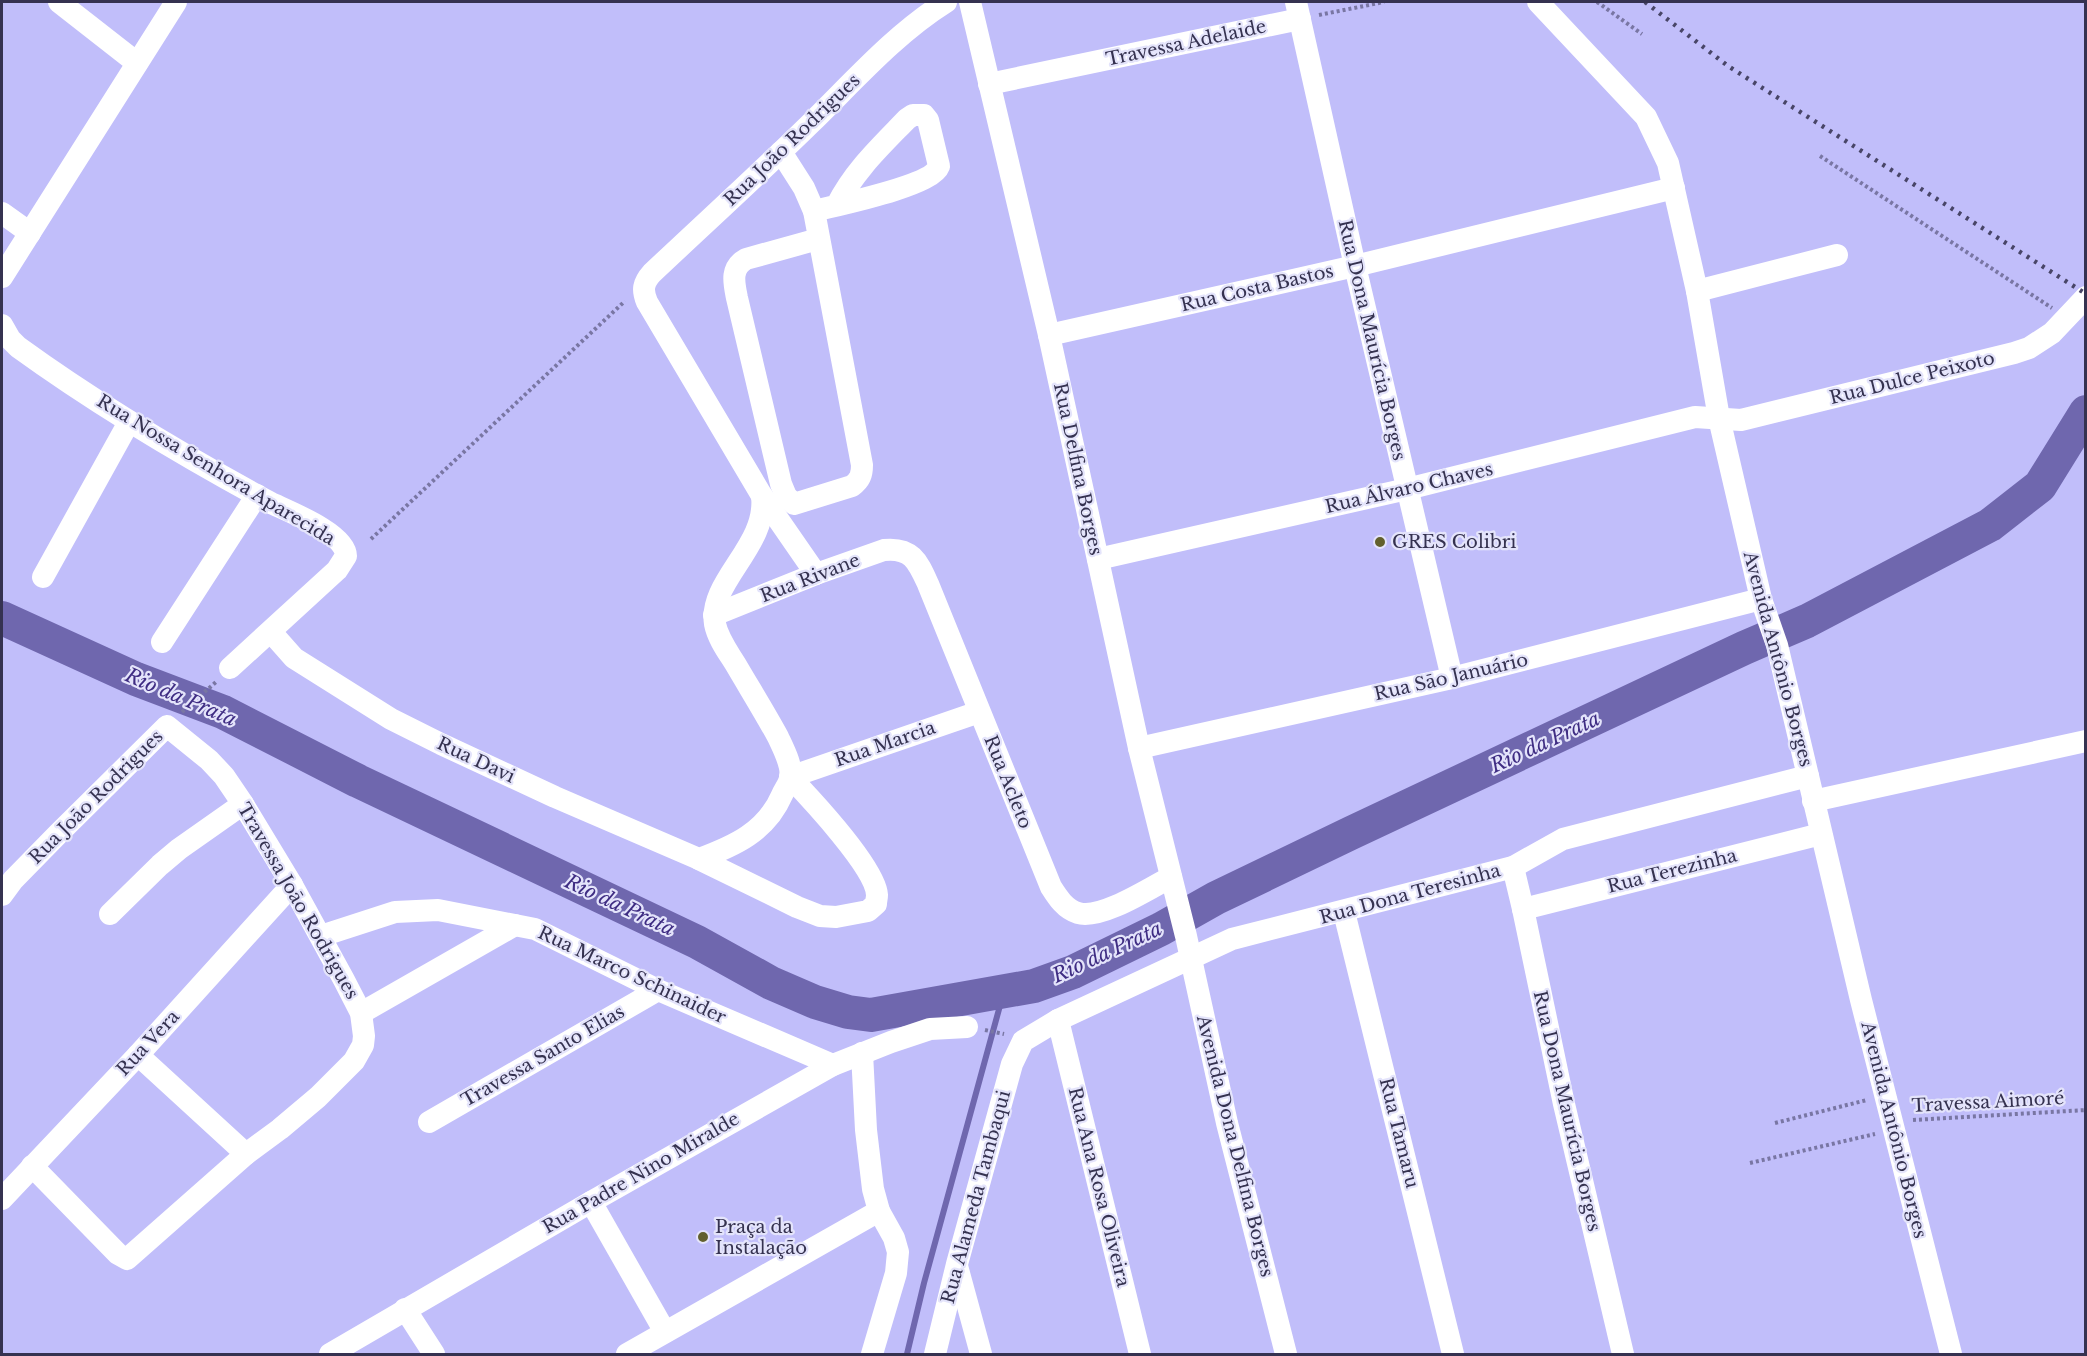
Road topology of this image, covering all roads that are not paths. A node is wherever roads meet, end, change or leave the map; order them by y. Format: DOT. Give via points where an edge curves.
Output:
graph roads {
  1 [pos="59,2"];
  2 [pos="176,2"];
  3 [pos="946,2"];
  4 [pos="970,2"];
  5 [pos="1538,2"];
  6 [pos="1298,10"];
  7 [pos="137,63"];
  8 [pos="988,84"];
  9 [pos="781,152"];
  10 [pos="1674,188"];
  11 [pos="837,205"];
  12 [pos="814,211"];
  13 [pos="2,213"];
  14 [pos="30,232"];
  15 [pos="818,239"];
  16 [pos="1837,255"];
  17 [pos="1355,266"];
  18 [pos="2,277"];
  19 [pos="1697,291"];
  20 [pos="2085,297"];
  21 [pos="2,325"];
  22 [pos="1049,335"];
  23 [pos="1719,418"];
  24 [pos="129,422"];
  25 [pos="1407,489"];
  26 [pos="257,495"];
  27 [pos="762,496"];
  28 [pos="906,553"];
  29 [pos="1098,559"];
  30 [pos="816,574"];
  31 [pos="43,577"];
  32 [pos="1764,608"];
  33 [pos="714,615"];
  34 [pos="271,632"];
  35 [pos="162,642"];
  36 [pos="223,675"];
  37 [pos="1452,678"];
  38 [pos="979,712"];
  39 [pos="172,721"];
  40 [pos="2085,741"];
  41 [pos="1139,748"];
  42 [pos="1808,776"];
  43 [pos="790,777"];
  44 [pos="1813,801"];
  45 [pos="243,804"];
  46 [pos="1821,834"];
  47 [pos="699,859"];
  48 [pos="1513,867"];
  49 [pos="292,885"];
  50 [pos="1173,886"];
  51 [pos="2,895"];
  52 [pos="1523,909"];
  53 [pos="1344,912"];
  54 [pos="110,914"];
  55 [pos="515,925"];
  56 [pos="321,936"];
  57 [pos="1186,936"];
  58 [pos="1190,959"];
  59 [pos="658,990"];
  60 [pos="361,1013"];
  61 [pos="1058,1020"];
  62 [pos="975,1028"];
  63 [pos="1015,1038"];
  64 [pos="862,1053"];
  65 [pos="138,1055"];
  66 [pos="833,1065"];
  67 [pos="429,1122"];
  68 [pos="246,1154"];
  69 [pos="32,1166"];
  70 [pos="2,1199"];
  71 [pos="591,1202"];
  72 [pos="879,1211"];
  73 [pos="957,1264"];
  74 [pos="405,1309"];
  75 [pos="665,1332"];
  76 [pos="330,1354"];
  77 [pos="434,1354"];
  78 [pos="627,1354"];
  79 [pos="872,1354"];
  80 [pos="934,1354"];
  81 [pos="981,1354"];
  82 [pos="1140,1354"];
  83 [pos="1287,1354"];
  84 [pos="1453,1354"];
  85 [pos="1623,1354"];
  86 [pos="1951,1354"];
  1 -- 7 [label="street"];
  2 -- 7 [label="street"];
  3 -- 9 [label="street, Rua João Rodrigues" via="888,47"];
  4 -- 8 [label="street, Rua Delfina Borges"];
  5 -- 10 [label="street, Avenida Antônio Borges" via="1646,117 1668,163"];
  6 -- 8 [label="street, Travessa Adelaide"];
  6 -- 17 [label="street, Rua Dona Maurícia Borges"];
  7 -- 14 [label="street"];
  8 -- 22 [label="street, Rua Delfina Borges"];
  9 -- 12 [label="street"];
  9 -- 27 [label="street, Rua João Rodrigues" via="652,273 643,290 647,303"];
  10 -- 17 [label="street, Rua Costa Bastos"];
  10 -- 19 [label="street, Avenida Antônio Borges"];
  11 -- 11 [label="street" via="902,187 939,169 924,115 907,119 860,169"];
  11 -- 12 [label="street"];
  12 -- 15 [label="street"];
  13 -- 14 [label="street"];
  14 -- 18 [label="street"];
  15 -- 15 [label="street" via="862,474 852,486 794,504 781,484 734,275 736,266 746,259"];
  16 -- 19 [label="street"];
  17 -- 22 [label="street, Rua Costa Bastos"];
  17 -- 25 [label="street, Rua Dona Maurícia Borges"];
  19 -- 23 [label="street, Avenida Antônio Borges"];
  20 -- 23 [label="street, Rua Dulce Peixoto" via="2040,342 2014,353 1741,420"];
  21 -- 24 [label="street, Rua Nossa Senhora Aparecida" via="18,347"];
  22 -- 29 [label="street, Rua Delfina Borges"];
  23 -- 25 [label="street, Rua Álvaro Chaves" via="1695,417"];
  23 -- 32 [label="street, Avenida Antônio Borges"];
  24 -- 26 [label="street, Rua Nossa Senhora Aparecida"];
  24 -- 31 [label="street"];
  25 -- 29 [label="street, Rua Álvaro Chaves"];
  25 -- 37 [label="street, Rua Dona Maurícia Borges"];
  26 -- 34 [label="street, Rua Nossa Senhora Aparecida" via="334,536 346,550 338,570"];
  26 -- 35 [label="street"];
  27 -- 30 [label="street"];
  27 -- 33 [label="street" via="761,522 724,587"];
  28 -- 30 [label="street, Rua Rivane" via="884,550"];
  28 -- 38 [label="street, Rua Acleto" via="919,564"];
  29 -- 41 [label="street, Rua Delfina Borges"];
  30 -- 33 [label="street, Rua Rivane"];
  32 -- 37 [label="street, Rua Sāo Januário"];
  32 -- 42 [label="street, Avenida Antônio Borges" via="1777,645"];
  33 -- 43 [label="street, Rua Davi" via="720,638 778,737"];
  34 -- 36 [label="street"];
  34 -- 47 [label="street, Rua Davi" via="294,658 391,719 555,797"];
  37 -- 41 [label="street, Rua Sāo Januário"];
  38 -- 43 [label="street, Rua Marcia"];
  38 -- 50 [label="street, Rua Acleto" via="1059,900 1078,913 1088,914"];
  39 -- 45 [label="street, Travessa Joāo Rodrigues" via="225,776"];
  39 -- 51 [label="street, Rua Joāo Rodrigues"];
  40 -- 44 [label="street"];
  41 -- 50 [label="street, Rua Delfina Borges"];
  42 -- 44 [label="street, Avenida Antônio Borges"];
  42 -- 48 [label="street, Rua Dona Teresinha" via="1563,839"];
  43 -- 47 [label="street" via="777,806 760,827 741,841"];
  43 -- 47 [label="street, Rua Davi" via="856,853 878,894 876,904 857,913 820,916"];
  44 -- 46 [label="street, Avenida Antônio Borges"];
  45 -- 49 [label="street, Travessa Joāo Rodrigues"];
  45 -- 54 [label="street" via="179,849"];
  46 -- 52 [label="street, Rua Terezinha"];
  46 -- 86 [label="street, Avenida Antônio Borges"];
  48 -- 52 [label="street, Rua Dona Maurícia Borges"];
  48 -- 53 [label="street, Rua Dona Teresinha"];
  49 -- 56 [label="street, Travessa Joāo Rodrigues"];
  49 -- 65 [label="street, Rua Vera"];
  50 -- 57 [label="street, Rua Delfina Borges"];
  52 -- 85 [label="street, Rua Dona Maurícia Borges"];
  53 -- 58 [label="street, Rua Dona Teresinha" via="1232,939"];
  53 -- 84 [label="street, Rua Tamaru"];
  55 -- 56 [label="street, Rua Marco Schinaider" via="438,910 395,912"];
  55 -- 59 [label="street, Rua Marco Schinaider" via="535,929"];
  55 -- 60 [label="street"];
  56 -- 60 [label="street, Travessa Joāo Rodrigues"];
  57 -- 58 [label="street, Avenida Dona Delfina Borges"];
  58 -- 61 [label="street, Rua Dona Teresinha"];
  58 -- 83 [label="street, Avenida Dona Delfina Borges" via="1227,1123"];
  59 -- 66 [label="street, Rua Marco Schinaider"];
  59 -- 67 [label="street, Travessa Santo Elias"];
  60 -- 68 [label="street, Travessa Joāo Rodrigues" via="363,1045 354,1061 303,1110"];
  61 -- 63 [label="street, Rua Dona Teresinha"];
  61 -- 82 [label="street, Rua Ana Rosa Oliveira"];
  62 -- 64 [label="street, Rua Padre Nino Miralde" via="930,1029"];
  63 -- 73 [label="street, Rua Alameda Tambaqui" via="1012,1064"];
  64 -- 66 [label="street, Rua Padre Nino Miralde"];
  64 -- 72 [label="street" via="869,1163"];
  65 -- 68 [label="street"];
  65 -- 69 [label="street, Rua Vera"];
  66 -- 71 [label="street, Rua Padre Nino Miralde"];
  68 -- 69 [label="street, Travessa Joāo Rodrigues" via="126,1259"];
  69 -- 70 [label="street, Rua Vera"];
  71 -- 74 [label="street, Rua Padre Nino Miralde"];
  71 -- 75 [label="street"];
  72 -- 75 [label="street"];
  72 -- 79 [label="street" via="898,1252 896,1273"];
  73 -- 80 [label="street, Rua Alameda Tambaqui"];
  73 -- 81 [label="street"];
  74 -- 76 [label="street, Rua Padre Nino Miralde"];
  74 -- 77 [label="street"];
  75 -- 78 [label="street"];
}
